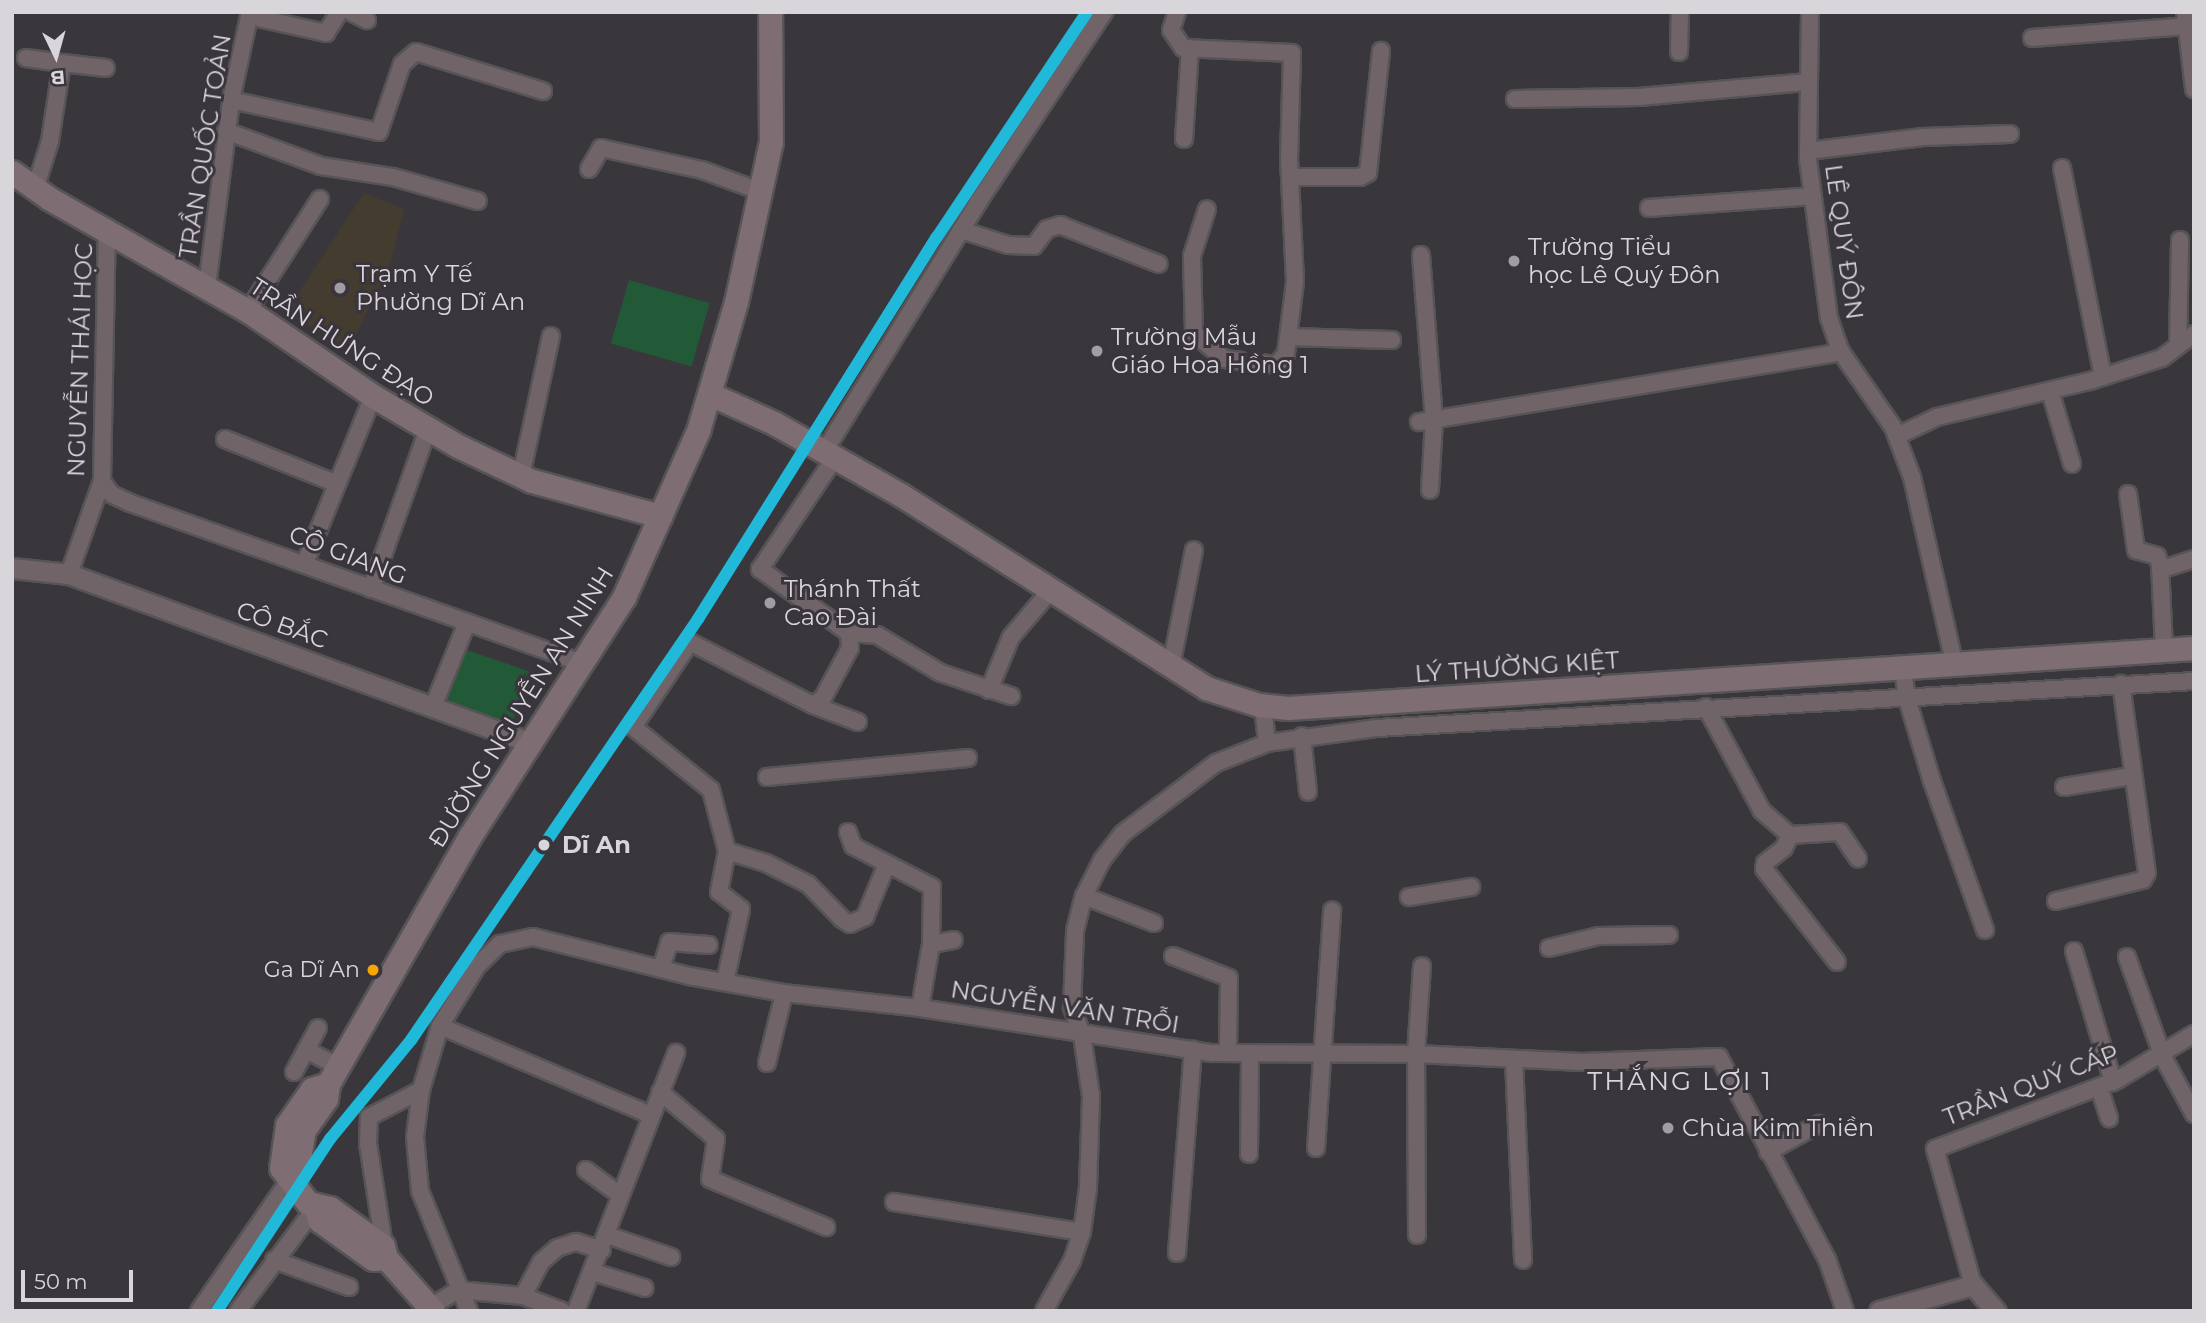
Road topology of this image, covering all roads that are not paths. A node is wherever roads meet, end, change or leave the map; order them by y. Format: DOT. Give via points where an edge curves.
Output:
graph roads {
  1 [pos="339,12"];
  2 [pos="351,12"];
  3 [pos="770,12"];
  4 [pos="1104,12"];
  5 [pos="1177,12"];
  6 [pos="1680,12"];
  7 [pos="1810,12"];
  8 [pos="250,14"];
  9 [pos="2186,19"];
  10 [pos="367,20"];
  11 [pos="2032,38"];
  12 [pos="1190,48"];
  13 [pos="1381,51"];
  14 [pos="1679,52"];
  15 [pos="26,58"];
  16 [pos="62,63"];
  17 [pos="106,68"];
  18 [pos="1808,82"];
  19 [pos="2194,89"];
  20 [pos="543,91"];
  21 [pos="1515,99"];
  22 [pos="231,100"];
  23 [pos="226,131"];
  24 [pos="2010,134"];
  25 [pos="1184,139"];
  26 [pos="1808,151"];
  27 [pos="2062,168"];
  28 [pos="589,169"];
  29 [pos="12,172"];
  30 [pos="1291,177"];
  31 [pos="35,188"];
  32 [pos="762,192"];
  33 [pos="1813,196"];
  34 [pos="320,199"];
  35 [pos="478,201"];
  36 [pos="1649,208"];
  37 [pos="1207,209"];
  38 [pos="107,227"];
  39 [pos="961,230"];
  40 [pos="2180,240"];
  41 [pos="1421,255"];
  42 [pos="1159,264"];
  43 [pos="207,286"];
  44 [pos="248,311"];
  45 [pos="2194,334"];
  46 [pos="551,336"];
  47 [pos="1289,337"];
  48 [pos="1392,340"];
  49 [pos="2178,346"];
  50 [pos="1841,352"];
  51 [pos="2103,377"];
  52 [pos="713,390"];
  53 [pos="2050,391"];
  54 [pos="373,396"];
  55 [pos="1427,421"];
  56 [pos="428,429"];
  57 [pos="1897,436"];
  58 [pos="225,439"];
  59 [pos="829,451"];
  60 [pos="2072,464"];
  61 [pos="521,476"];
  62 [pos="102,481"];
  63 [pos="335,483"];
  64 [pos="1430,490"];
  65 [pos="2128,494"];
  66 [pos="660,516"];
  67 [pos="1194,550"];
  68 [pos="2194,559"];
  69 [pos="305,563"];
  70 [pos="12,568"];
  71 [pos="2160,570"];
  72 [pos="69,574"];
  73 [pos="370,589"];
  74 [pos="1050,591"];
  75 [pos="467,623"];
  76 [pos="849,633"];
  77 [pos="2194,648"];
  78 [pos="2164,650"];
  79 [pos="1954,662"];
  80 [pos="583,663"];
  81 [pos="1903,665"];
  82 [pos="1171,666"];
  83 [pos="2194,681"];
  84 [pos="2121,684"];
  85 [pos="989,690"];
  86 [pos="1906,695"];
  87 [pos="1011,696"];
  88 [pos="813,705"];
  89 [pos="1264,705"];
  90 [pos="433,707"];
  91 [pos="1706,707"];
  92 [pos="858,722"];
  93 [pos="1302,736"];
  94 [pos="532,743"];
  95 [pos="1267,743"];
  96 [pos="968,758"];
  97 [pos="2131,776"];
  98 [pos="767,777"];
  99 [pos="2064,787"];
  100 [pos="1308,792"];
  101 [pos="848,832"];
  102 [pos="1790,835"];
  103 [pos="727,851"];
  104 [pos="1858,859"];
  105 [pos="887,864"];
  106 [pos="1471,887"];
  107 [pos="1084,896"];
  108 [pos="1409,897"];
  109 [pos="2056,901"];
  110 [pos="1332,911"];
  111 [pos="1154,923"];
  112 [pos="1985,930"];
  113 [pos="1669,935"];
  114 [pos="954,940"];
  115 [pos="931,944"];
  116 [pos="709,945"];
  117 [pos="1549,948"];
  118 [pos="2074,951"];
  119 [pos="1174,956"];
  120 [pos="2127,957"];
  121 [pos="1837,962"];
  122 [pos="1422,966"];
  123 [pos="661,969"];
  124 [pos="725,982"];
  125 [pos="784,993"];
  126 [pos="920,1008"];
  127 [pos="440,1026"];
  128 [pos="318,1028"];
  129 [pos="2194,1034"];
  130 [pos="1082,1035"];
  131 [pos="306,1050"];
  132 [pos="1193,1050"];
  133 [pos="676,1053"];
  134 [pos="1228,1053"];
  135 [pos="1250,1054"];
  136 [pos="1325,1054"];
  137 [pos="1416,1054"];
  138 [pos="2163,1057"];
  139 [pos="1514,1060"];
  140 [pos="767,1063"];
  141 [pos="294,1072"];
  142 [pos="333,1075"];
  143 [pos="2106,1084"];
  144 [pos="421,1090"];
  145 [pos="660,1092"];
  146 [pos="2194,1114"];
  147 [pos="651,1115"];
  148 [pos="2109,1118"];
  149 [pos="1819,1124"];
  150 [pos="1316,1148"];
  151 [pos="1768,1152"];
  152 [pos="1249,1154"];
  153 [pos="586,1170"];
  154 [pos="290,1179"];
  155 [pos="620,1195"];
  156 [pos="894,1202"];
  157 [pos="315,1208"];
  158 [pos="826,1227"];
  159 [pos="1082,1232"];
  160 [pos="1417,1235"];
  161 [pos="604,1243"];
  162 [pos="1177,1253"];
  163 [pos="671,1257"];
  164 [pos="386,1258"];
  165 [pos="274,1260"];
  166 [pos="1523,1261"];
  167 [pos="593,1272"];
  168 [pos="1973,1285"];
  169 [pos="349,1287"];
  170 [pos="645,1288"];
  171 [pos="458,1290"];
  172 [pos="523,1296"];
  173 [pos="431,1309"];
  174 [pos="199,1311"];
  175 [pos="238,1311"];
  176 [pos="469,1311"];
  177 [pos="562,1311"];
  178 [pos="576,1311"];
  179 [pos="1044,1311"];
  180 [pos="1845,1311"];
  181 [pos="1879,1311"];
  182 [pos="1996,1311"];
  1 -- 8 [label="street" via="326,33"];
  2 -- 10 [label="street"];
  3 -- 32 [label="main road, ĐƯỜNG NGUYỄN AN NINH" via="773,104"];
  4 -- 39 [label="street"];
  5 -- 12 [label="street" via="1171,30 1183,48"];
  6 -- 14 [label="street"];
  7 -- 18 [label="street, LÊ QUÝ ĐÔN"];
  8 -- 22 [label="street, TRẦN QUỐC TOẢN"];
  9 -- 11 [label="street"];
  9 -- 19 [label="street"];
  12 -- 25 [label="street"];
  12 -- 30 [label="street" via="1292,53"];
  13 -- 30 [label="street" via="1368,173 1360,177"];
  15 -- 16 [label="street"];
  16 -- 17 [label="street"];
  16 -- 31 [label="street" via="50,141"];
  18 -- 21 [label="street" via="1639,97"];
  18 -- 26 [label="street, LÊ QUÝ ĐÔN"];
  20 -- 22 [label="street" via="416,52 402,64 379,132"];
  22 -- 23 [label="street, TRẦN QUỐC TOẢN"];
  23 -- 35 [label="street" via="321,166 393,177"];
  23 -- 43 [label="street, TRẦN QUỐC TOẢN"];
  24 -- 26 [label="street" via="1923,137"];
  26 -- 33 [label="street, LÊ QUÝ ĐÔN"];
  27 -- 51 [label="street"];
  28 -- 32 [label="street" via="601,148 702,170"];
  29 -- 31 [label="main road, TRẦN HƯNG ĐẠO"];
  30 -- 47 [label="street" via="1296,266"];
  31 -- 38 [label="main road, TRẦN HƯNG ĐẠO"];
  32 -- 52 [label="main road, ĐƯỜNG NGUYỄN AN NINH"];
  33 -- 36 [label="street"];
  33 -- 50 [label="street, LÊ QUÝ ĐÔN" via="1829,318"];
  34 -- 44 [label="street"];
  37 -- 47 [label="street" via="1192,256 1194,333 1224,359 1267,366 1281,363"];
  38 -- 43 [label="main road, TRẦN HƯNG ĐẠO"];
  38 -- 62 [label="street, NGUYỄN THÁI HỌC"];
  39 -- 42 [label="street" via="1008,245 1034,247 1046,229 1060,225"];
  39 -- 59 [label="street"];
  40 -- 49 [label="street"];
  41 -- 55 [label="street"];
  43 -- 44 [label="main road, TRẦN HƯNG ĐẠO"];
  44 -- 54 [label="main road, TRẦN HƯNG ĐẠO"];
  45 -- 49 [label="street"];
  46 -- 61 [label="street"];
  47 -- 48 [label="street"];
  49 -- 51 [label="street" via="2162,359"];
  50 -- 55 [label="street"];
  50 -- 57 [label="street, LÊ QUÝ ĐÔN"];
  51 -- 53 [label="street"];
  52 -- 59 [label="main road, LÝ THƯỜNG KIỆT"];
  52 -- 66 [label="main road, ĐƯỜNG NGUYỄN AN NINH"];
  53 -- 57 [label="street" via="1937,417"];
  53 -- 60 [label="street"];
  54 -- 56 [label="main road, TRẦN HƯNG ĐẠO"];
  54 -- 63 [label="street"];
  55 -- 64 [label="street"];
  56 -- 61 [label="main road, TRẦN HƯNG ĐẠO"];
  56 -- 73 [label="street"];
  57 -- 79 [label="street, LÊ QUÝ ĐÔN" via="1928,532"];
  58 -- 63 [label="street"];
  59 -- 74 [label="main road, LÝ THƯỜNG KIỆT"];
  59 -- 76 [label="street" via="760,569"];
  61 -- 66 [label="main road, TRẦN HƯNG ĐẠO"];
  62 -- 69 [label="street, CÔ GIANG" via="111,494 130,503"];
  62 -- 72 [label="street, NGUYỄN THÁI HỌC"];
  63 -- 69 [label="street"];
  65 -- 71 [label="street" via="2136,550 2158,557"];
  66 -- 80 [label="main road, ĐƯỜNG NGUYỄN AN NINH" via="624,597"];
  67 -- 82 [label="street"];
  68 -- 71 [label="street"];
  69 -- 73 [label="street, CÔ GIANG"];
  70 -- 72 [label="street, CÔ BẮC"];
  71 -- 78 [label="street"];
  72 -- 90 [label="street, CÔ BẮC"];
  73 -- 75 [label="street, CÔ GIANG"];
  74 -- 82 [label="main road, LÝ THƯỜNG KIỆT"];
  74 -- 85 [label="street" via="1011,637"];
  75 -- 80 [label="street, CÔ GIANG"];
  75 -- 90 [label="street"];
  76 -- 85 [label="street" via="877,635 941,673"];
  76 -- 88 [label="street" via="850,648 823,698"];
  77 -- 78 [label="main road, LÝ THƯỜNG KIỆT"];
  78 -- 79 [label="main road, LÝ THƯỜNG KIỆT"];
  79 -- 81 [label="main road, LÝ THƯỜNG KIỆT"];
  80 -- 94 [label="main road, ĐƯỜNG NGUYỄN AN NINH"];
  81 -- 86 [label="street"];
  81 -- 89 [label="main road, LÝ THƯỜNG KIỆT" via="1377,703"];
  82 -- 89 [label="main road, LÝ THƯỜNG KIỆT" via="1230,698"];
  83 -- 84 [label="street"];
  84 -- 86 [label="street"];
  84 -- 97 [label="street"];
  85 -- 87 [label="street"];
  86 -- 91 [label="street"];
  86 -- 112 [label="street"];
  88 -- 92 [label="street"];
  88 -- 103 [label="street" via="690,642 633,724 711,790"];
  89 -- 95 [label="street"];
  90 -- 94 [label="street, CÔ BẮC"];
  91 -- 93 [label="street"];
  91 -- 102 [label="street" via="1755,803"];
  93 -- 95 [label="street"];
  93 -- 100 [label="street"];
  94 -- 142 [label="main road, ĐƯỜNG NGUYỄN AN NINH" via="470,836"];
  95 -- 107 [label="street" via="1216,763 1122,834 1101,860"];
  96 -- 98 [label="street"];
  97 -- 99 [label="street"];
  97 -- 109 [label="street" via="2147,873 2143,880"];
  101 -- 105 [label="street" via="848,842"];
  102 -- 104 [label="street" via="1840,832"];
  102 -- 121 [label="street" via="1784,848 1765,863 1765,869"];
  103 -- 105 [label="street" via="766,863 808,884 850,924 866,917"];
  103 -- 124 [label="street" via="719,892 741,909"];
  105 -- 115 [label="street" via="935,891"];
  106 -- 108 [label="street"];
  107 -- 111 [label="street"];
  107 -- 130 [label="street" via="1075,931 1072,984 1072,1007"];
  110 -- 136 [label="street"];
  113 -- 117 [label="street" via="1599,936"];
  114 -- 115 [label="street"];
  115 -- 126 [label="street"];
  116 -- 123 [label="street" via="669,942"];
  118 -- 143 [label="street"];
  119 -- 134 [label="street" via="1229,978"];
  120 -- 138 [label="street"];
  122 -- 137 [label="street"];
  123 -- 124 [label="street, NGUYỄN VĂN TRỖI"];
  123 -- 127 [label="street, NGUYỄN VĂN TRỖI" via="533,937 516,938 500,944 477,966"];
  124 -- 125 [label="street, NGUYỄN VĂN TRỖI"];
  125 -- 126 [label="street, NGUYỄN VĂN TRỖI"];
  125 -- 140 [label="street"];
  126 -- 130 [label="street, NGUYỄN VĂN TRỖI"];
  127 -- 144 [label="street, NGUYỄN VĂN TRỖI"];
  127 -- 147 [label="street"];
  128 -- 131 [label="street"];
  129 -- 138 [label="street, TRẦN QUÝ CÁP"];
  130 -- 132 [label="street, NGUYỄN VĂN TRỖI"];
  130 -- 159 [label="street" via="1092,1139"];
  131 -- 141 [label="street"];
  131 -- 142 [label="street"];
  132 -- 134 [label="street, NGUYỄN VĂN TRỖI"];
  132 -- 162 [label="street"];
  133 -- 145 [label="street"];
  134 -- 135 [label="street, NGUYỄN VĂN TRỖI"];
  135 -- 136 [label="street, NGUYỄN VĂN TRỖI"];
  135 -- 152 [label="street"];
  136 -- 137 [label="street, NGUYỄN VĂN TRỖI"];
  136 -- 150 [label="street"];
  137 -- 139 [label="street, NGUYỄN VĂN TRỖI"];
  137 -- 160 [label="street"];
  138 -- 143 [label="street, TRẦN QUÝ CÁP"];
  138 -- 146 [label="street"];
  139 -- 151 [label="street, NGUYỄN VĂN TRỖI" via="1719,1057"];
  139 -- 166 [label="street"];
  142 -- 154 [label="main road, ĐƯỜNG NGUYỄN AN NINH" via="312,1089 287,1125 281,1168"];
  143 -- 148 [label="street"];
  143 -- 168 [label="street, TRẦN QUÝ CÁP" via="1935,1149"];
  144 -- 164 [label="street" via="369,1117 366,1130"];
  144 -- 171 [label="street, NGUYỄN VĂN TRỖI" via="415,1137 420,1191"];
  145 -- 147 [label="street"];
  145 -- 158 [label="street" via="712,1133 716,1148 710,1179"];
  147 -- 155 [label="street"];
  149 -- 151 [label="street"];
  151 -- 180 [label="street, NGUYỄN VĂN TRỖI" via="1827,1259"];
  153 -- 155 [label="street"];
  154 -- 157 [label="main road, ĐƯỜNG NGUYỄN AN NINH"];
  154 -- 174 [label="street"];
  155 -- 161 [label="street"];
  156 -- 159 [label="street"];
  157 -- 164 [label="main road, ĐƯỜNG NGUYỄN AN NINH" via="320,1221 373,1259"];
  157 -- 165 [label="street"];
  159 -- 179 [label="street"];
  161 -- 163 [label="street"];
  161 -- 167 [label="street"];
  161 -- 172 [label="street" via="576,1242 556,1248 541,1262"];
  164 -- 173 [label="main road, ĐƯỜNG NGUYỄN AN NINH"];
  165 -- 169 [label="street"];
  165 -- 175 [label="street"];
  167 -- 170 [label="street"];
  167 -- 178 [label="street"];
  168 -- 181 [label="street"];
  168 -- 182 [label="street"];
  171 -- 172 [label="street"];
  171 -- 173 [label="street"];
  171 -- 176 [label="street, NGUYỄN VĂN TRỖI"];
  172 -- 177 [label="street"];
}
